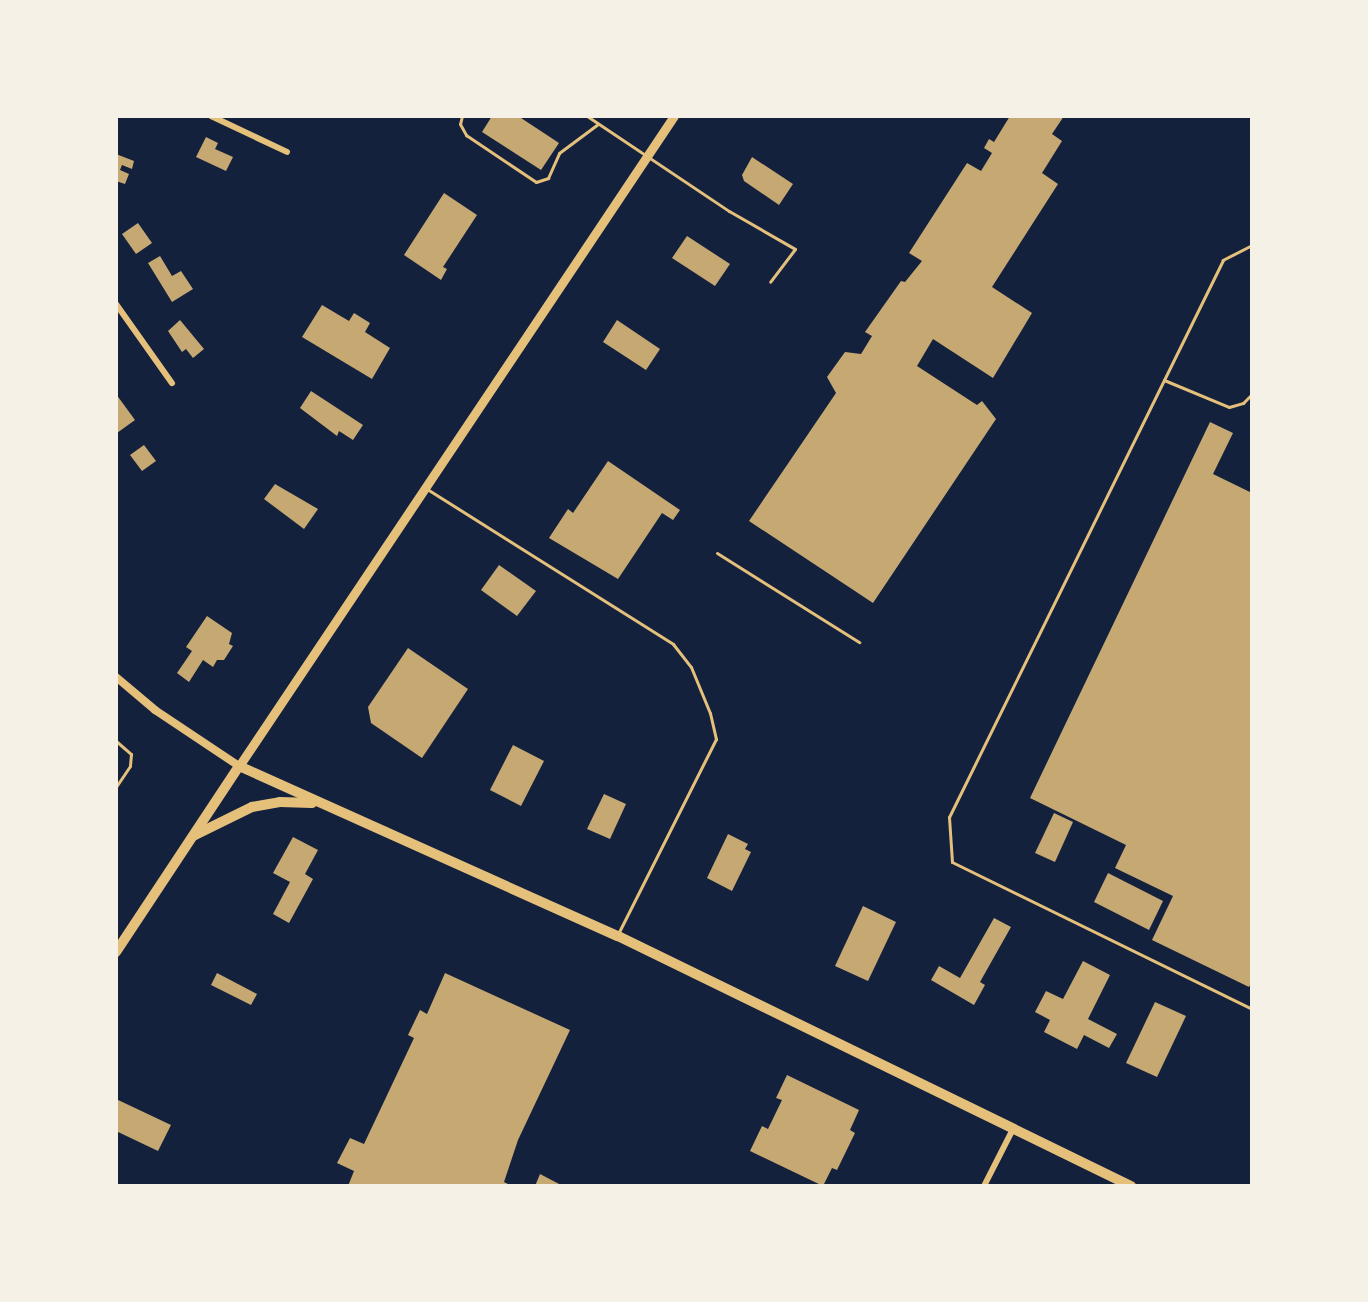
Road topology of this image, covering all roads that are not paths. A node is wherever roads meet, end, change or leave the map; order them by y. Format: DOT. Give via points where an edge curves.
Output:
graph roads {
  1 [pos="211,116"];
  2 [pos="462,116"];
  3 [pos="587,116"];
  4 [pos="674,116"];
  5 [pos="598,124"];
  6 [pos="287,152"];
  7 [pos="648,155"];
  8 [pos="1252,245"];
  9 [pos="770,282"];
  10 [pos="116,304"];
  11 [pos="1164,380"];
  12 [pos="172,383"];
  13 [pos="1252,394"];
  14 [pos="424,487"];
  15 [pos="717,553"];
  16 [pos="859,642"];
  17 [pos="116,677"];
  18 [pos="116,741"];
  19 [pos="239,766"];
  20 [pos="116,787"];
  21 [pos="328,806"];
  22 [pos="191,839"];
  23 [pos="618,936"];
  24 [pos="116,952"];
  25 [pos="1252,1009"];
  26 [pos="1014,1127"];
  27 [pos="984,1186"];
  28 [pos="1131,1186"];
  1 -- 6 [label="street"];
  2 -- 5 [label="lane" via="466,135 536,182 548,178 559,153"];
  3 -- 5 [label="lane"];
  4 -- 7 [label="main road"];
  5 -- 7 [label="lane"];
  7 -- 9 [label="lane" via="795,249"];
  7 -- 14 [label="main road"];
  8 -- 11 [label="lane" via="1223,260"];
  10 -- 12 [label="street"];
  11 -- 13 [label="lane" via="1229,407"];
  11 -- 25 [label="lane" via="949,817 952,862"];
  14 -- 19 [label="main road"];
  14 -- 23 [label="lane" via="673,644 691,667 716,739"];
  15 -- 16 [label="lane"];
  17 -- 19 [label="main road"];
  18 -- 20 [label="lane" via="131,754 130,766"];
  19 -- 21 [label="highway"];
  19 -- 22 [label="highway"];
  21 -- 22 [label="highway" via="299,801 252,807"];
  21 -- 23 [label="highway"];
  22 -- 24 [label="highway"];
  23 -- 26 [label="highway"];
  26 -- 27 [label="street"];
  26 -- 28 [label="highway"];
}
